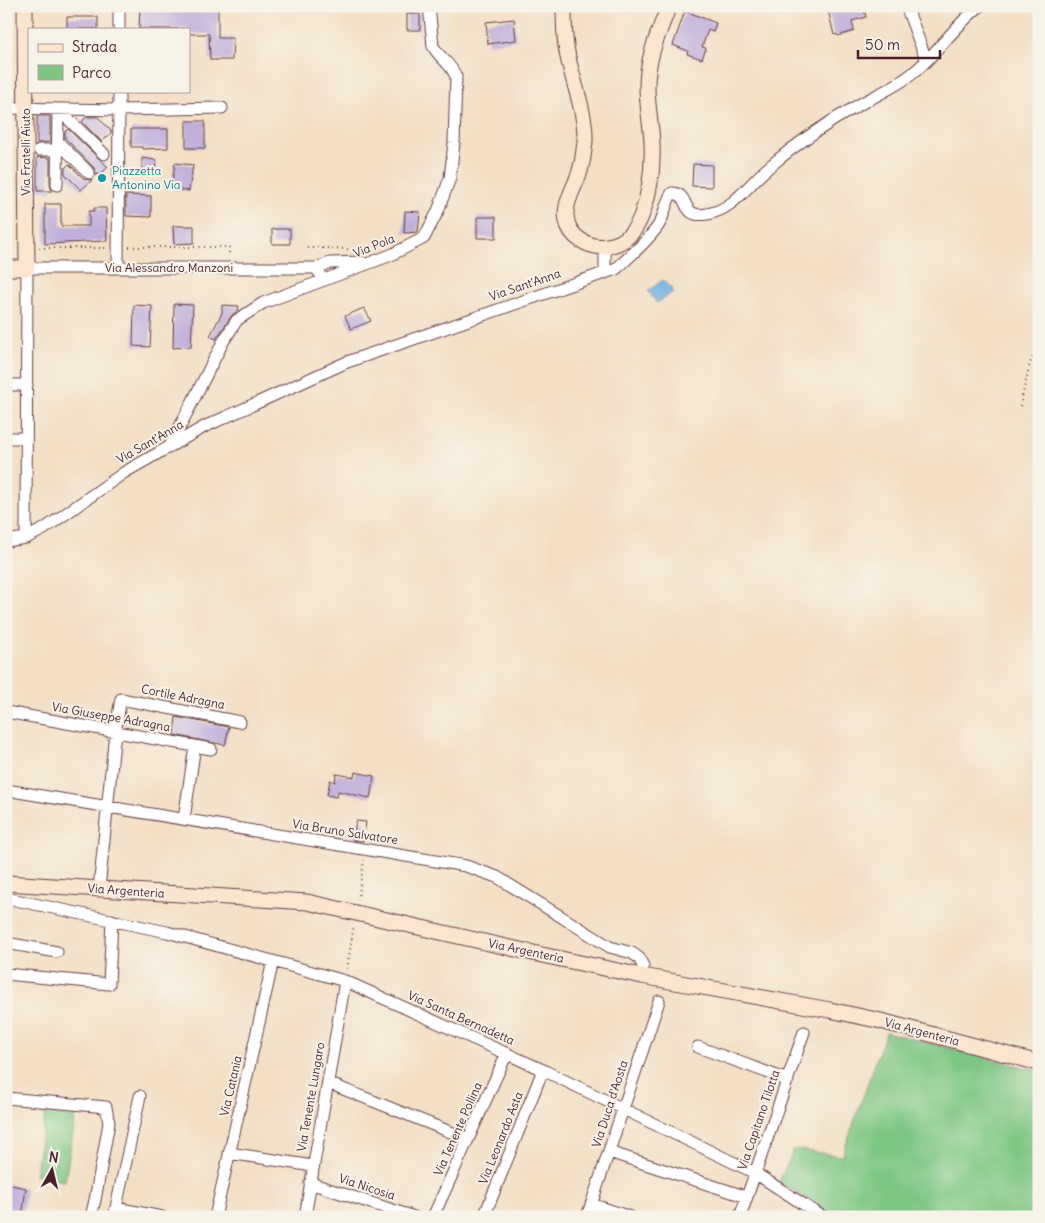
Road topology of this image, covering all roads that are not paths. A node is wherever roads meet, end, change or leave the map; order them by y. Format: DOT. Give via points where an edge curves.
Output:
graph roads {
  1 [pos="25,6"];
  2 [pos="119,6"];
  3 [pos="429,6"];
  4 [pos="564,6"];
  5 [pos="670,6"];
  6 [pos="906,6"];
  7 [pos="980,6"];
  8 [pos="119,28"];
  9 [pos="926,59"];
  10 [pos="119,92"];
  11 [pos="6,108"];
  12 [pos="26,108"];
  13 [pos="58,108"];
  14 [pos="222,108"];
  15 [pos="119,110"];
  16 [pos="58,146"];
  17 [pos="39,150"];
  18 [pos="104,154"];
  19 [pos="89,173"];
  20 [pos="57,185"];
  21 [pos="605,247"];
  22 [pos="371,262"];
  23 [pos="6,268"];
  24 [pos="27,268"];
  25 [pos="118,268"];
  26 [pos="316,268"];
  27 [pos="605,272"];
  28 [pos="324,280"];
  29 [pos="6,385"];
  30 [pos="27,385"];
  31 [pos="6,438"];
  32 [pos="26,438"];
  33 [pos="171,444"];
  34 [pos="26,538"];
  35 [pos="6,541"];
  36 [pos="6,712"];
  37 [pos="240,722"];
  38 [pos="115,732"];
  39 [pos="195,746"];
  40 [pos="211,749"];
  41 [pos="6,790"];
  42 [pos="108,806"];
  43 [pos="184,819"];
  44 [pos="99,889"];
  45 [pos="9,891"];
  46 [pos="112,920"];
  47 [pos="6,943"];
  48 [pos="57,952"];
  49 [pos="273,961"];
  50 [pos="6,974"];
  51 [pos="642,976"];
  52 [pos="345,982"];
  53 [pos="659,1001"];
  54 [pos="804,1032"];
  55 [pos="698,1047"];
  56 [pos="507,1053"];
  57 [pos="1039,1063"];
  58 [pos="543,1070"];
  59 [pos="788,1080"];
  60 [pos="328,1083"];
  61 [pos="140,1096"];
  62 [pos="6,1098"];
  63 [pos="623,1108"];
  64 [pos="468,1139"];
  65 [pos="609,1152"];
  66 [pos="229,1153"];
  67 [pos="313,1166"];
  68 [pos="755,1173"];
  69 [pos="310,1183"];
  70 [pos="747,1197"];
  71 [pos="591,1204"];
  72 [pos="115,1212"];
  73 [pos="91,1217"];
  74 [pos="162,1217"];
  75 [pos="215,1217"];
  76 [pos="305,1217"];
  77 [pos="414,1217"];
  78 [pos="433,1217"];
  79 [pos="484,1217"];
  80 [pos="587,1217"];
  81 [pos="630,1217"];
  82 [pos="740,1217"];
  83 [pos="823,1217"];
  1 -- 12 [label="main road, Via Fratelli Aiuto"];
  2 -- 8 [label="street"];
  3 -- 22 [label="street, Via Pola" via="433,46 454,70 456,77 450,178 424,238"];
  4 -- 21 [label="main road" via="567,52 585,131 583,159 567,207 567,223 572,232 589,245"];
  5 -- 21 [label="main road" via="654,41 649,70 651,170 642,216 626,239"];
  6 -- 9 [label="street"];
  7 -- 9 [label="street, Via Sant'Anna"];
  9 -- 27 [label="street, Via Sant'Anna" via="894,86 856,106 784,154 728,206 716,212 696,215 690,212 682,196 672,193 658,226 616,269"];
  10 -- 15 [label="street"];
  11 -- 12 [label="street"];
  12 -- 13 [label="street"];
  12 -- 24 [label="main road, Via Fratelli Aiuto"];
  13 -- 15 [label="street"];
  13 -- 16 [label="street"];
  13 -- 18 [label="street"];
  14 -- 15 [label="street"];
  15 -- 25 [label="street"];
  16 -- 17 [label="street"];
  16 -- 19 [label="street"];
  16 -- 20 [label="street"];
  21 -- 27 [label="street"];
  22 -- 26 [label="street, Via Alessandro Manzoni" via="330,263"];
  22 -- 28 [label="street, Via Pola"];
  23 -- 24 [label="main road, Via Alessandro Manzoni"];
  24 -- 25 [label="street, Via Alessandro Manzoni"];
  24 -- 30 [label="street"];
  25 -- 26 [label="street, Via Alessandro Manzoni"];
  26 -- 28 [label="street"];
  27 -- 33 [label="street, Via Sant'Anna" via="347,362"];
  28 -- 33 [label="street, Via Pola" via="263,303 237,320"];
  29 -- 30 [label="street"];
  30 -- 32 [label="street"];
  31 -- 32 [label="street"];
  32 -- 34 [label="street"];
  33 -- 34 [label="street, Via Sant'Anna"];
  34 -- 35 [label="street, Via Sant'Anna"];
  36 -- 38 [label="street, Via Giuseppe Adragna"];
  37 -- 38 [label="street, Cortile Adragna" via="121,699"];
  38 -- 39 [label="street, Via Giuseppe Adragna"];
  38 -- 42 [label="street"];
  39 -- 40 [label="street, Via Giuseppe Adragna"];
  39 -- 43 [label="street"];
  41 -- 42 [label="street, Via Bruno Salvatore"];
  42 -- 43 [label="street, Via Bruno Salvatore"];
  42 -- 44 [label="street"];
  43 -- 51 [label="street, Via Bruno Salvatore" via="466,866 496,877 610,947 639,958 643,966"];
  44 -- 45 [label="main road, Via Argenteria"];
  44 -- 51 [label="main road, Via Argenteria" via="307,902"];
  45 -- 46 [label="street, Via Santa Bernadetta" via="62,910"];
  46 -- 49 [label="street, Via Santa Bernadetta"];
  46 -- 50 [label="street" via="109,984"];
  47 -- 48 [label="street"];
  49 -- 52 [label="street, Via Santa Bernadetta"];
  49 -- 66 [label="street, Via Catania"];
  51 -- 57 [label="main road, Via Argenteria" via="839,1011"];
  52 -- 56 [label="street, Via Santa Bernadetta"];
  52 -- 60 [label="street, Via Tenente Lungaro"];
  53 -- 63 [label="street, Via Duca d'Aosta"];
  54 -- 59 [label="street, Via Capitano Tilotta"];
  55 -- 59 [label="street"];
  56 -- 58 [label="street, Via Santa Bernadetta"];
  56 -- 64 [label="street, Via Tenente Pollina"];
  58 -- 63 [label="street, Via Santa Bernadetta"];
  58 -- 79 [label="street, Via Leonardo Asta"];
  59 -- 68 [label="street, Via Capitano Tilotta"];
  60 -- 64 [label="street"];
  60 -- 67 [label="street, Via Tenente Lungaro"];
  61 -- 72 [label="street"];
  62 -- 73 [label="street" via="106,1107 109,1124"];
  63 -- 65 [label="street, Via Duca d'Aosta"];
  63 -- 68 [label="street, Via Santa Bernadetta"];
  64 -- 78 [label="street, Via Tenente Pollina"];
  65 -- 70 [label="street"];
  65 -- 71 [label="street, Via Duca d'Aosta"];
  66 -- 67 [label="street"];
  66 -- 75 [label="street, Via Catania"];
  67 -- 69 [label="street, Via Tenente Lungaro"];
  68 -- 70 [label="street, Via Capitano Tilotta"];
  68 -- 83 [label="street, Via Santa Bernadetta"];
  69 -- 76 [label="street, Via Tenente Lungaro"];
  69 -- 77 [label="street, Via Nicosia"];
  70 -- 82 [label="street, Via Capitano Tilotta"];
  71 -- 80 [label="street, Via Duca d'Aosta"];
  71 -- 81 [label="street"];
  72 -- 74 [label="street"];
}
